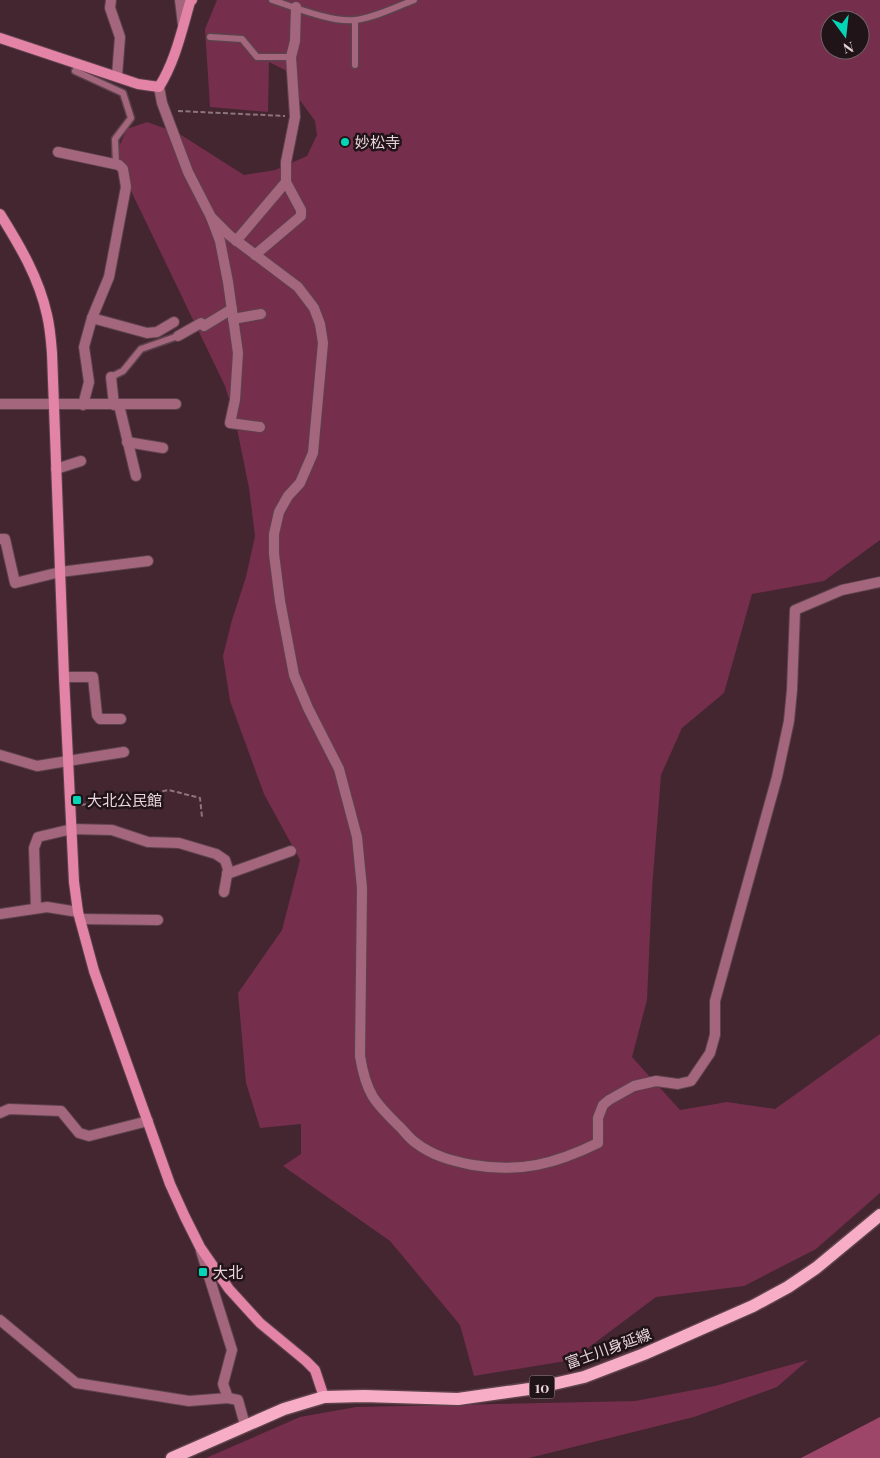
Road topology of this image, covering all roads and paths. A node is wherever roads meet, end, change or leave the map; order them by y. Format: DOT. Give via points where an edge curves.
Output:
graph roads {
  1 [pos="111,0"];
  2 [pos="180,0"];
  3 [pos="192,0"];
  4 [pos="272,0"];
  5 [pos="414,0"];
  6 [pos="296,8"];
  7 [pos="355,20"];
  8 [pos="183,25"];
  9 [pos="210,37"];
  10 [pos="0,38"];
  11 [pos="291,58"];
  12 [pos="79,64"];
  13 [pos="355,65"];
  14 [pos="117,76"];
  15 [pos="159,87"];
  16 [pos="168,110"];
  17 [pos="295,117"];
  18 [pos="58,152"];
  19 [pos="116,164"];
  20 [pos="286,182"];
  21 [pos="0,214"];
  22 [pos="211,217"];
  23 [pos="236,241"];
  24 [pos="255,255"];
  25 [pos="232,314"];
  26 [pos="261,314"];
  27 [pos="92,318"];
  28 [pos="174,322"];
  29 [pos="178,336"];
  30 [pos="111,377"];
  31 [pos="0,404"];
  32 [pos="176,404"];
  33 [pos="54,405"];
  34 [pos="83,405"];
  35 [pos="116,405"];
  36 [pos="260,427"];
  37 [pos="127,442"];
  38 [pos="163,448"];
  39 [pos="81,461"];
  40 [pos="56,469"];
  41 [pos="136,476"];
  42 [pos="0,539"];
  43 [pos="148,561"];
  44 [pos="60,572"];
  45 [pos="880,582"];
  46 [pos="64,677"];
  47 [pos="121,719"];
  48 [pos="124,752"];
  49 [pos="0,755"];
  50 [pos="68,761"];
  51 [pos="71,806"];
  52 [pos="202,817"];
  53 [pos="72,828"];
  54 [pos="291,851"];
  55 [pos="227,874"];
  56 [pos="224,892"];
  57 [pos="36,908"];
  58 [pos="0,914"];
  59 [pos="79,915"];
  60 [pos="158,920"];
  61 [pos="0,1113"];
  62 [pos="148,1121"];
  63 [pos="880,1215"];
  64 [pos="200,1247"];
  65 [pos="0,1320"];
  66 [pos="324,1397"];
  67 [pos="228,1398"];
  68 [pos="245,1425"];
  69 [pos="172,1458"];
  1 -- 14 [label="street" via="110,8 120,37"];
  2 -- 8 [label="street"];
  3 -- 8 [label="street"];
  4 -- 6 [label="lane"];
  5 -- 7 [label="lane"];
  6 -- 7 [label="lane" via="327,17"];
  6 -- 11 [label="street"];
  7 -- 13 [label="lane"];
  8 -- 15 [label="street"];
  9 -- 11 [label="lane" via="242,39 257,57"];
  10 -- 12 [label="street"];
  11 -- 17 [label="street"];
  12 -- 14 [label="street"];
  12 -- 19 [label="lane" via="75,71 123,93 130,118 115,139"];
  14 -- 15 [label="street"];
  15 -- 16 [label="street"];
  16 -- 17 [label="path"];
  16 -- 22 [label="street" via="188,172"];
  17 -- 20 [label="street" via="286,162"];
  18 -- 19 [label="street"];
  19 -- 27 [label="street" via="123,169 126,187 109,277"];
  20 -- 23 [label="street"];
  20 -- 24 [label="street" via="301,216"];
  21 -- 33 [label="street" via="25,256 48,315"];
  22 -- 23 [label="street"];
  22 -- 25 [label="street" via="220,241"];
  23 -- 24 [label="street"];
  24 -- 45 [label="street" via="298,287 314,308 323,343 313,453 300,483 279,512 274,554 294,675 339,769 357,837 362,888 360,1056 364,1080 383,1110 416,1143 431,1153 451,1161 494,1168 536,1166 573,1156 598,1143 598,1118 603,1104 609,1100 634,1086 656,1081 678,1084 691,1081 710,1053 715,1035 715,1001 778,777 789,721 795,610 842,590"];
  25 -- 26 [label="street"];
  25 -- 29 [label="street"];
  25 -- 36 [label="street" via="238,353 230,423"];
  27 -- 28 [label="street" via="147,333 157,332"];
  27 -- 34 [label="street" via="84,347 89,382"];
  29 -- 30 [label="lane" via="141,348 123,371"];
  30 -- 35 [label="street"];
  31 -- 33 [label="street"];
  32 -- 35 [label="street"];
  33 -- 34 [label="street"];
  33 -- 40 [label="street"];
  34 -- 35 [label="street"];
  35 -- 37 [label="street"];
  37 -- 38 [label="street"];
  37 -- 41 [label="street"];
  39 -- 40 [label="street"];
  40 -- 44 [label="street"];
  42 -- 44 [label="street" via="6,539 15,582"];
  43 -- 44 [label="street"];
  44 -- 46 [label="street"];
  46 -- 47 [label="street" via="93,677 97,715"];
  46 -- 50 [label="street"];
  48 -- 50 [label="street"];
  49 -- 50 [label="street" via="37,766"];
  50 -- 51 [label="street"];
  51 -- 52 [label="path" via="174,790 200,798"];
  51 -- 53 [label="street"];
  53 -- 55 [label="street" via="112,830 148,842 179,843 216,854 225,860"];
  53 -- 57 [label="street" via="38,837 34,848"];
  53 -- 59 [label="street"];
  54 -- 55 [label="street"];
  55 -- 56 [label="street"];
  57 -- 58 [label="street"];
  57 -- 59 [label="street" via="47,907"];
  59 -- 60 [label="street"];
  59 -- 62 [label="street" via="94,971"];
  61 -- 62 [label="street" via="10,1109 61,1111 79,1133 89,1136"];
  62 -- 64 [label="street" via="170,1184"];
  63 -- 66 [label="main road, 富士川身延線 / 10" via="816,1268 779,1292 644,1354 584,1377 536,1388 458,1399"];
  64 -- 66 [label="street" via="229,1289 260,1323 315,1370"];
  64 -- 67 [label="street" via="232,1350 223,1384"];
  65 -- 67 [label="street" via="76,1383 190,1400"];
  66 -- 68 [label="main road, 富士川身延線 / 10"];
  67 -- 68 [label="street" via="238,1400"];
  68 -- 69 [label="main road, 富士川身延線 / 10"];
}
